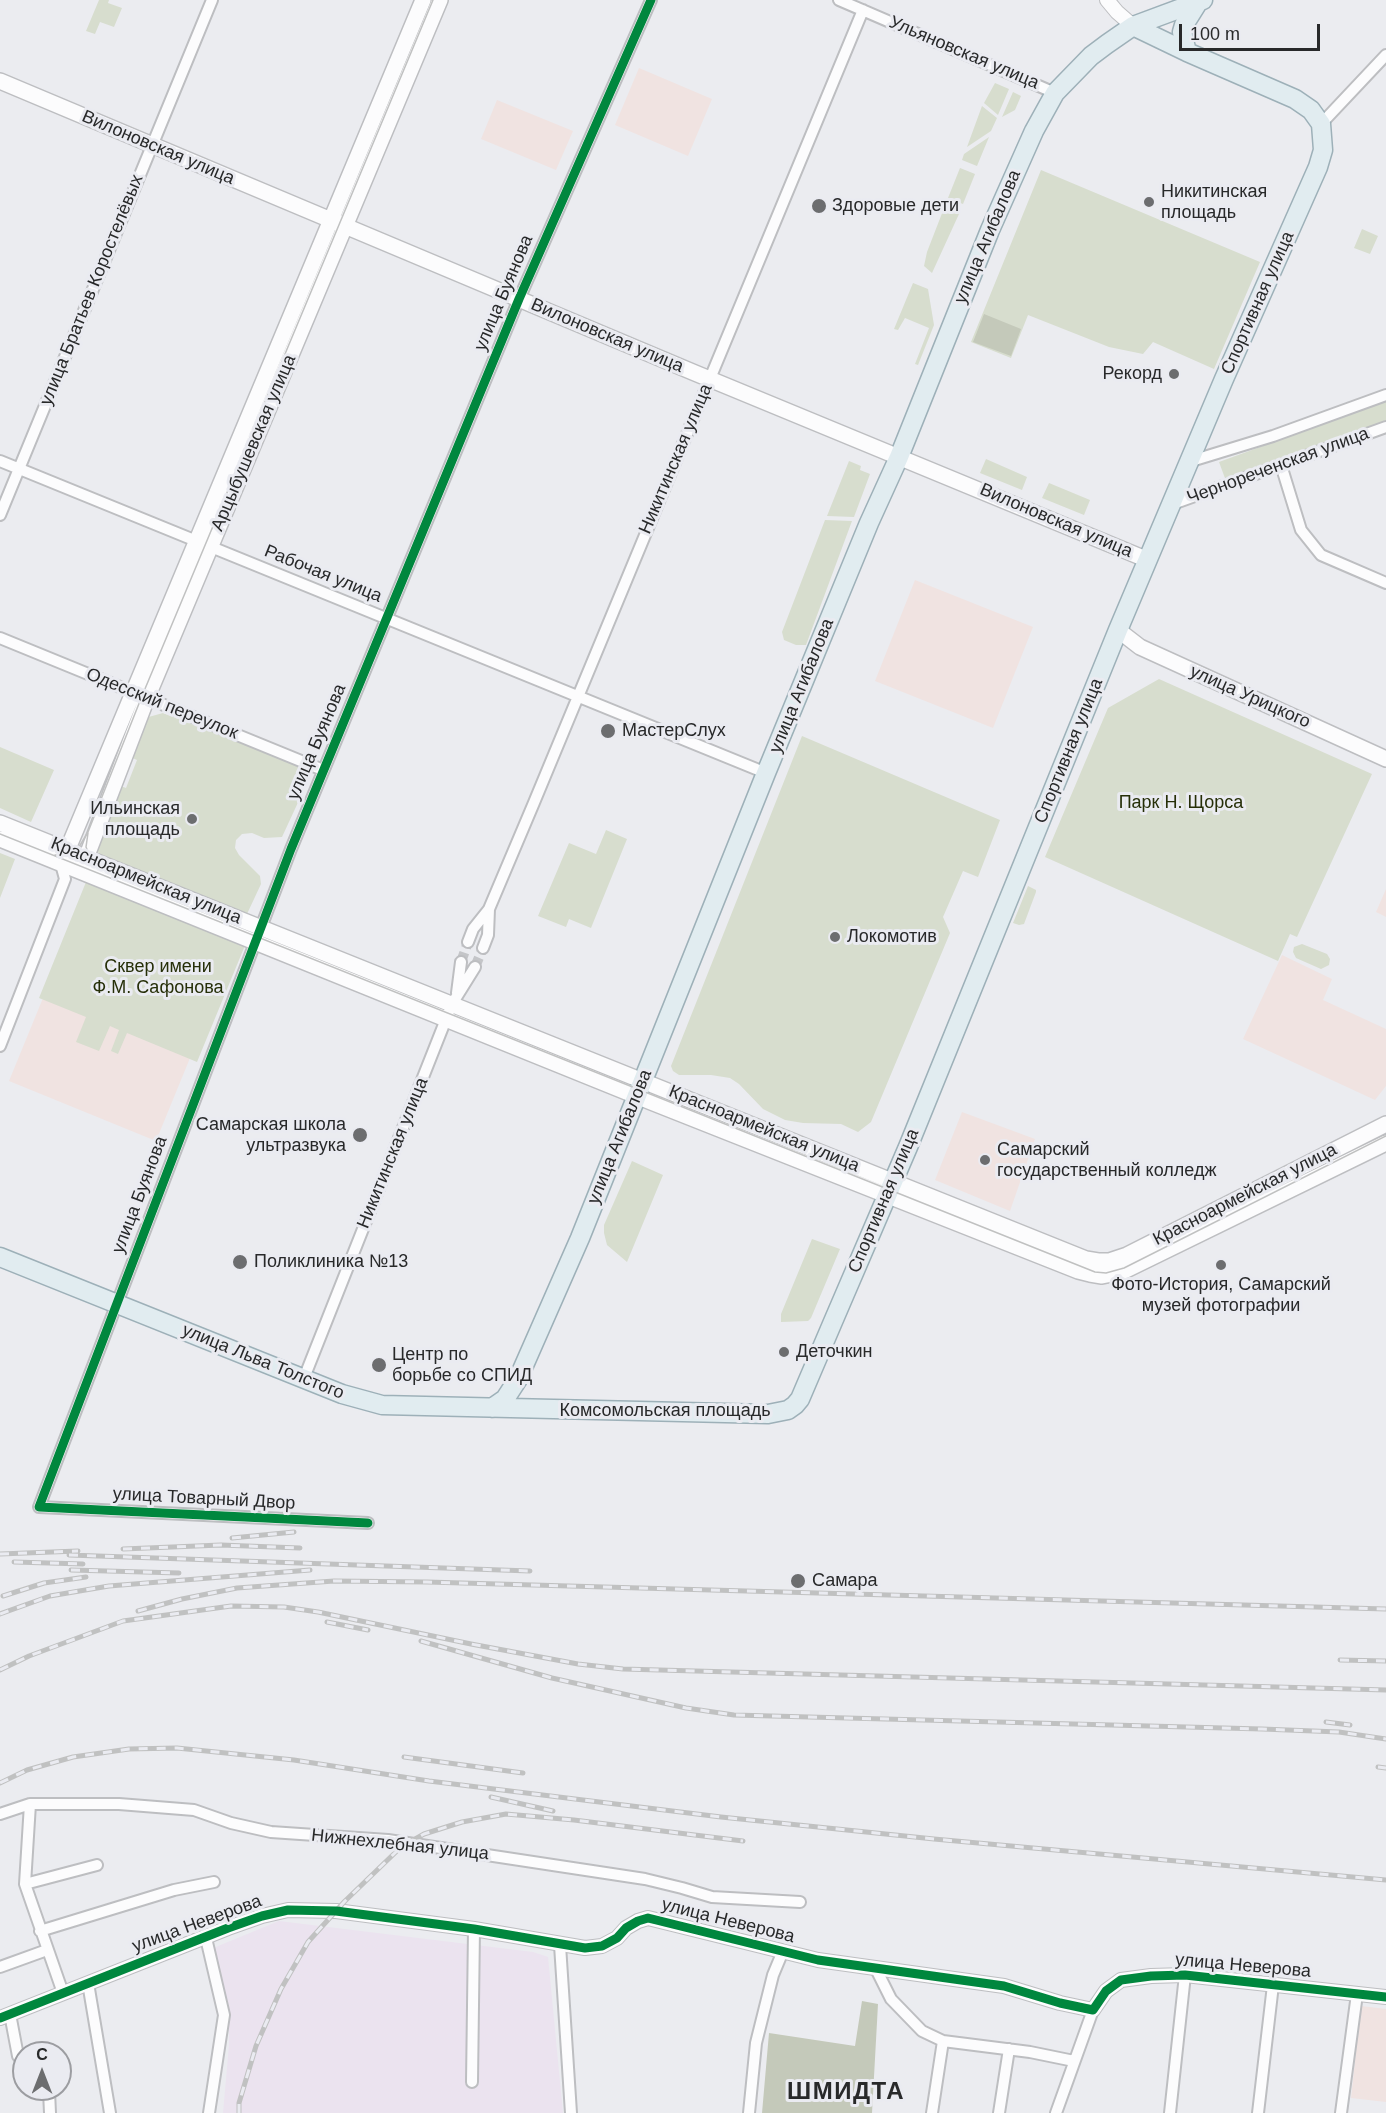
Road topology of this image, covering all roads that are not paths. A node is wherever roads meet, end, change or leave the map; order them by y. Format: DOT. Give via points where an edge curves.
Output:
graph roads {
  1 [pos="212,0"];
  2 [pos="423,0"];
  3 [pos="440,0"];
  4 [pos="651,0"];
  5 [pos="839,0"];
  6 [pos="1107,0"];
  7 [pos="1201,1"];
  8 [pos="863,10"];
  9 [pos="1133,26"];
  10 [pos="1187,52"];
  11 [pos="1386,56"];
  12 [pos="0,81"];
  13 [pos="1055,93"];
  14 [pos="1321,124"];
  15 [pos="151,145"];
  16 [pos="339,223"];
  17 [pos="519,299"];
  18 [pos="709,379"];
  19 [pos="1386,395"];
  20 [pos="1386,427"];
  21 [pos="898,457"];
  22 [pos="0,461"];
  23 [pos="1188,462"];
  24 [pos="1281,465"];
  25 [pos="18,468"];
  26 [pos="1170,506"];
  27 [pos="0,515"];
  28 [pos="204,544"];
  29 [pos="1148,560"];
  30 [pos="1386,583"];
  31 [pos="387,618"];
  32 [pos="1118,630"];
  33 [pos="0,638"];
  34 [pos="140,695"];
  35 [pos="578,696"];
  36 [pos="1386,759"];
  37 [pos="323,770"];
  38 [pos="766,772"];
  39 [pos="0,823"];
  40 [pos="0,839"];
  41 [pos="64,864"];
  42 [pos="83,865"];
  43 [pos="489,909"];
  44 [pos="260,927"];
  45 [pos="254,942"];
  46 [pos="468,942"];
  47 [pos="483,948"];
  48 [pos="461,962"];
  49 [pos="475,967"];
  50 [pos="454,1000"];
  51 [pos="447,1020"];
  52 [pos="0,1046"];
  53 [pos="640,1088"];
  54 [pos="1386,1124"];
  55 [pos="1386,1143"];
  56 [pos="889,1188"];
  57 [pos="0,1257"];
  58 [pos="117,1304"];
  59 [pos="304,1378"];
  60 [pos="809,1378"];
  61 [pos="518,1379"];
  62 [pos="492,1408"];
  63 [pos="539,1410"];
  64 [pos="39,1507"];
  65 [pos="368,1523"];
  66 [pos="30,1804"];
  67 [pos="0,1814"];
  68 [pos="97,1865"];
  69 [pos="214,1882"];
  70 [pos="25,1884"];
  71 [pos="800,1902"];
  72 [pos="474,1929"];
  73 [pos="40,1931"];
  74 [pos="206,1938"];
  75 [pos="560,1945"];
  76 [pos="47,1950"];
  77 [pos="783,1952"];
  78 [pos="0,1967"];
  79 [pos="876,1970"];
  80 [pos="1185,1975"];
  81 [pos="88,1983"];
  82 [pos="1273,1985"];
  83 [pos="63,1993"];
  84 [pos="1357,1994"];
  85 [pos="1386,1997"];
  86 [pos="1093,2010"];
  87 [pos="5,2016"];
  88 [pos="13,2041"];
  89 [pos="943,2041"];
  90 [pos="1009,2049"];
  91 [pos="1074,2061"];
  92 [pos="472,2082"];
  93 [pos="110,2113"];
  94 [pos="209,2113"];
  95 [pos="571,2113"];
  96 [pos="749,2113"];
  97 [pos="932,2113"];
  98 [pos="999,2113"];
  99 [pos="1056,2113"];
  100 [pos="1170,2113"];
  101 [pos="1258,2113"];
  102 [pos="1341,2113"];
  1 -- 15 [label="street, улица Братьев Коростелёвых"];
  2 -- 16 [label="main road, Арцыбушевская улица"];
  3 -- 16 [label="main road, Арцыбушевская улица"];
  4 -- 17 [label="street, улица Буянова"];
  5 -- 8 [label="street, Ульяновская улица"];
  6 -- 9 [label="street"];
  7 -- 9 [label="main road, улица Агибалова"];
  7 -- 10 [label="main road" via="1182,32"];
  8 -- 13 [label="street, Ульяновская улица"];
  8 -- 18 [label="street, Никитинская улица"];
  9 -- 10 [label="main road"];
  9 -- 13 [label="main road, улица Агибалова" via="1091,56"];
  10 -- 14 [label="main road" via="1295,99 1311,110"];
  11 -- 14 [label="street"];
  12 -- 15 [label="main road, Вилоновская улица"];
  13 -- 21 [label="main road, улица Агибалова" via="990,230"];
  14 -- 23 [label="main road, Спортивная улица" via="1323,150 1318,167"];
  15 -- 16 [label="main road, Вилоновская улица"];
  15 -- 25 [label="street, улица Братьев Коростелёвых"];
  16 -- 17 [label="main road, Вилоновская улица"];
  16 -- 28 [label="main road, Арцыбушевская улица"];
  17 -- 18 [label="main road, Вилоновская улица"];
  17 -- 31 [label="street, улица Буянова"];
  18 -- 21 [label="main road, Вилоновская улица"];
  18 -- 35 [label="street, Никитинская улица"];
  19 -- 23 [label="street, Чернореченская улица"];
  20 -- 24 [label="street, Чернореченская улица"];
  21 -- 29 [label="main road, Вилоновская улица"];
  21 -- 38 [label="main road, улица Агибалова"];
  22 -- 25 [label="street, Рабочая улица"];
  23 -- 26 [label="main road, Спортивная улица"];
  24 -- 26 [label="street, Чернореченская улица"];
  24 -- 30 [label="street" via="1301,530 1321,555"];
  25 -- 27 [label="street, улица Братьев Коростелёвых"];
  25 -- 28 [label="street, Рабочая улица"];
  26 -- 29 [label="main road, Спортивная улица"];
  28 -- 31 [label="street, Рабочая улица"];
  28 -- 34 [label="main road, Арцыбушевская улица"];
  29 -- 32 [label="main road, Спортивная улица"];
  31 -- 35 [label="street, Рабочая улица"];
  31 -- 37 [label="street, улица Буянова"];
  32 -- 36 [label="main road, улица Урицкого" via="1140,647"];
  32 -- 56 [label="main road, Спортивная улица"];
  33 -- 34 [label="street, Одесский переулок"];
  34 -- 37 [label="street, Одесский переулок"];
  34 -- 41 [label="main road, Арцыбушевская улица"];
  34 -- 42 [label="main road, Арцыбушевская улица" via="122,762"];
  35 -- 38 [label="street, Рабочая улица"];
  35 -- 43 [label="street, Никитинская улица"];
  37 -- 44 [label="street, улица Буянова"];
  38 -- 53 [label="main road, улица Агибалова"];
  39 -- 41 [label="main road, Красноармейская улица"];
  40 -- 41 [label="main road, Красноармейская улица"];
  41 -- 42 [label="main road, Красноармейская улица"];
  41 -- 52 [label="street, Арцыбушевская улица"];
  42 -- 44 [label="main road, Красноармейская улица"];
  42 -- 45 [label="main road, Красноармейская улица"];
  43 -- 46 [label="street, Никитинская улица"];
  43 -- 47 [label="street, Никитинская улица"];
  44 -- 45 [label="street, улица Буянова"];
  44 -- 50 [label="main road, Красноармейская улица"];
  45 -- 51 [label="main road, Красноармейская улица"];
  45 -- 58 [label="street, улица Буянова"];
  48 -- 50 [label="street, Никитинская улица"];
  49 -- 50 [label="street, Никитинская улица"];
  50 -- 51 [label="street, Никитинская улица"];
  50 -- 53 [label="main road, Красноармейская улица"];
  51 -- 53 [label="main road, Красноармейская улица"];
  51 -- 59 [label="street, Никитинская улица"];
  53 -- 56 [label="main road, Красноармейская улица"];
  53 -- 61 [label="main road, улица Агибалова"];
  54 -- 56 [label="main road, Красноармейская улица" via="1109,1261 1086,1259"];
  55 -- 56 [label="main road, Красноармейская улица" via="1141,1263 1102,1276 1078,1271"];
  56 -- 60 [label="main road, Спортивная улица"];
  57 -- 58 [label="main road, улица Льва Толстого"];
  58 -- 59 [label="main road, улица Льва Толстого"];
  58 -- 64 [label="street, улица Буянова"];
  59 -- 62 [label="main road, улица Льва Толстого" via="382,1406"];
  60 -- 63 [label="main road, Комсомольская площадь" via="795,1406 773,1413"];
  61 -- 62 [label="main road, улица Агибалова"];
  61 -- 63 [label="main road" via="520,1396"];
  62 -- 63 [label="main road, улица Льва Толстого"];
  64 -- 65 [label="street, улица Товарный Двор"];
  66 -- 67 [label="street, Нижнехлебная улица"];
  66 -- 70 [label="street"];
  66 -- 71 [label="street, Нижнехлебная улица" via="120,1804 194,1810 271,1832 388,1840 645,1880 712,1897"];
  68 -- 70 [label="street"];
  69 -- 73 [label="street" via="174,1890"];
  70 -- 73 [label="street"];
  72 -- 74 [label="street, улица Неверова" via="336,1911 288,1910"];
  72 -- 75 [label="street, улица Неверова"];
  72 -- 92 [label="street"];
  73 -- 76 [label="street"];
  74 -- 81 [label="street, улица Неверова"];
  74 -- 94 [label="street" via="224,2015"];
  75 -- 77 [label="street, улица Неверова" via="602,1946 648,1918"];
  75 -- 95 [label="street"];
  76 -- 78 [label="street"];
  76 -- 83 [label="street"];
  77 -- 79 [label="street, улица Неверова"];
  77 -- 96 [label="street" via="773,1975 756,2043"];
  79 -- 86 [label="street, улица Неверова" via="1004,1986"];
  79 -- 89 [label="street" via="891,1999 922,2031"];
  80 -- 82 [label="street, улица Неверова"];
  80 -- 86 [label="street, улица Неверова" via="1121,1980 1106,1991"];
  80 -- 100 [label="street"];
  81 -- 83 [label="street, улица Неверова"];
  81 -- 93 [label="street"];
  82 -- 84 [label="street, улица Неверова"];
  82 -- 101 [label="street"];
  83 -- 87 [label="street, улица Неверова"];
  84 -- 85 [label="street, улица Неверова"];
  84 -- 102 [label="street"];
  86 -- 91 [label="street"];
  87 -- 88 [label="street"];
  89 -- 90 [label="street"];
  89 -- 97 [label="street"];
  90 -- 91 [label="street"];
  90 -- 98 [label="street"];
  91 -- 99 [label="street"];
}
